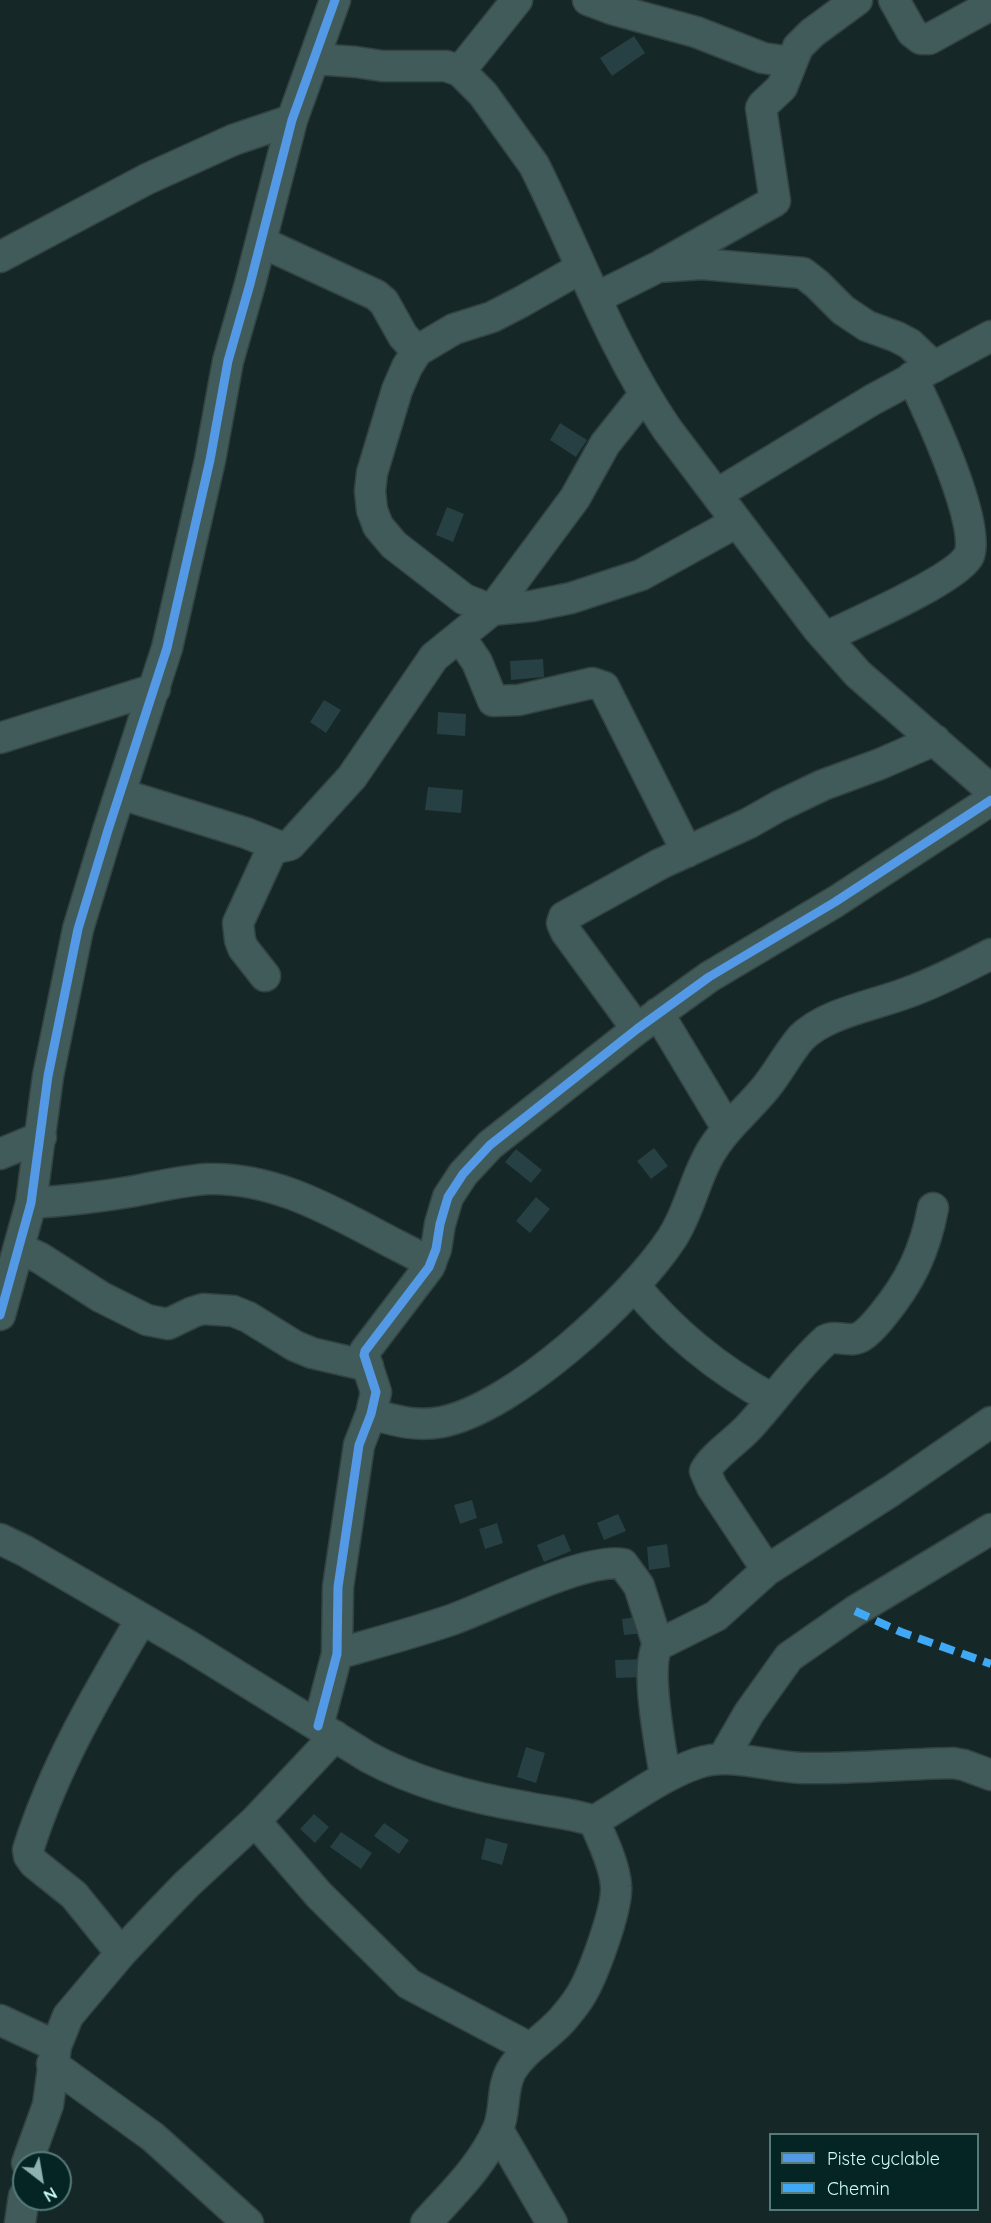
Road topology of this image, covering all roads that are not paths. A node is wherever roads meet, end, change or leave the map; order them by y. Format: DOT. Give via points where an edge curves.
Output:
graph roads {
  1 [pos="335,0"];
  2 [pos="518,0"];
  3 [pos="588,0"];
  4 [pos="857,0"];
  5 [pos="894,0"];
  6 [pos="991,4"];
  7 [pos="314,59"];
  8 [pos="791,62"];
  9 [pos="460,71"];
  10 [pos="292,120"];
  11 [pos="261,242"];
  12 [pos="0,257"];
  13 [pos="658,267"];
  14 [pos="581,268"];
  15 [pos="596,298"];
  16 [pos="991,336"];
  17 [pos="417,351"];
  18 [pos="923,372"];
  19 [pos="644,395"];
  20 [pos="717,494"];
  21 [pos="737,522"];
  22 [pos="492,610"];
  23 [pos="460,637"];
  24 [pos="826,637"];
  25 [pos="154,689"];
  26 [pos="0,738"];
  27 [pos="935,740"];
  28 [pos="991,790"];
  29 [pos="121,794"];
  30 [pos="991,800"];
  31 [pos="274,845"];
  32 [pos="687,852"];
  33 [pos="991,954"];
  34 [pos="265,976"];
  35 [pos="647,1021"];
  36 [pos="727,1128"];
  37 [pos="41,1137"];
  38 [pos="0,1154"];
  39 [pos="31,1203"];
  40 [pos="933,1208"];
  41 [pos="19,1248"];
  42 [pos="431,1263"];
  43 [pos="634,1284"];
  44 [pos="0,1316"];
  45 [pos="368,1366"];
  46 [pos="772,1399"];
  47 [pos="372,1414"];
  48 [pos="991,1422"];
  49 [pos="991,1529"];
  50 [pos="0,1539"];
  51 [pos="767,1570"];
  52 [pos="141,1620"];
  53 [pos="658,1645"];
  54 [pos="337,1654"];
  55 [pos="327,1731"];
  56 [pos="723,1758"];
  57 [pos="991,1775"];
  58 [pos="665,1776"];
  59 [pos="255,1821"];
  60 [pos="594,1821"];
  61 [pos="121,1953"];
  62 [pos="0,2020"];
  63 [pos="530,2048"];
  64 [pos="54,2055"];
  65 [pos="498,2130"];
  66 [pos="31,2151"];
  67 [pos="248,2223"];
  68 [pos="426,2223"];
  69 [pos="552,2223"];
  1 -- 7 [label="street"];
  2 -- 9 [label="street"];
  3 -- 8 [label="street" via="696,32 763,58"];
  4 -- 8 [label="street" via="812,33 798,47"];
  5 -- 6 [label="street" via="912,32 921,39 929,39"];
  7 -- 9 [label="street" via="382,66 446,66"];
  7 -- 10 [label="street"];
  8 -- 13 [label="street" via="782,87 761,108 775,201"];
  9 -- 14 [label="street" via="483,94 534,165"];
  10 -- 11 [label="street"];
  10 -- 12 [label="street" via="232,140 179,164"];
  11 -- 17 [label="street" via="376,295"];
  11 -- 25 [label="street" via="228,361 210,460"];
  13 -- 15 [label="street"];
  13 -- 18 [label="street" via="702,264 803,273 843,310 867,326 904,341"];
  14 -- 15 [label="street"];
  14 -- 17 [label="street" via="492,317 454,329"];
  15 -- 19 [label="street"];
  16 -- 18 [label="street"];
  17 -- 22 [label="street" via="397,390 372,473 372,510 378,526 394,545 464,599"];
  18 -- 20 [label="street"];
  18 -- 24 [label="street" via="923,400 965,506 972,549 963,563 943,578"];
  19 -- 20 [label="street"];
  19 -- 22 [label="street" via="605,444 575,498"];
  20 -- 21 [label="street"];
  21 -- 22 [label="street" via="641,575 571,598"];
  21 -- 24 [label="street"];
  22 -- 23 [label="street"];
  23 -- 31 [label="street" via="427,665 344,785 290,845"];
  23 -- 32 [label="street" via="477,663 493,701 519,700 592,683 604,687"];
  24 -- 27 [label="street" via="858,674"];
  25 -- 26 [label="street"];
  25 -- 29 [label="street"];
  27 -- 28 [label="street"];
  27 -- 32 [label="street" via="823,785"];
  29 -- 31 [label="street"];
  29 -- 37 [label="street" via="78,929 48,1076"];
  30 -- 35 [label="street" via="835,902 709,977"];
  31 -- 34 [label="street" via="238,923 243,948"];
  32 -- 35 [label="street" via="563,918 566,932"];
  33 -- 36 [label="street" via="910,992 824,1022 801,1038 767,1086"];
  35 -- 36 [label="street"];
  35 -- 42 [label="street" via="490,1145 463,1174 448,1197"];
  36 -- 43 [label="street" via="707,1158 683,1219"];
  37 -- 38 [label="street"];
  37 -- 39 [label="street"];
  39 -- 41 [label="street"];
  39 -- 42 [label="street" via="208,1179 253,1182 321,1205"];
  40 -- 46 [label="street" via="928,1237 917,1265 878,1321 854,1340 826,1340"];
  41 -- 44 [label="street"];
  41 -- 45 [label="street" via="147,1320 168,1324 203,1309 233,1311 312,1353"];
  42 -- 45 [label="street" via="368,1346 364,1355"];
  43 -- 46 [label="street" via="665,1320 699,1350"];
  43 -- 47 [label="street" via="549,1364 481,1409 421,1425"];
  45 -- 47 [label="street" via="376,1392"];
  46 -- 51 [label="street" via="705,1471"];
  47 -- 54 [label="street" via="360,1445 344,1544 338,1587"];
  48 -- 51 [label="street"];
  49 -- 56 [label="street" via="855,1611 789,1657"];
  50 -- 52 [label="street"];
  51 -- 53 [label="street" via="716,1616"];
  52 -- 55 [label="street"];
  52 -- 61 [label="street" via="52,1782 28,1850 34,1863 74,1895"];
  53 -- 54 [label="street" via="639,1586 631,1572 616,1563 577,1571 453,1619"];
  53 -- 58 [label="street" via="653,1666"];
  54 -- 55 [label="street"];
  55 -- 59 [label="street"];
  55 -- 60 [label="street" via="398,1773 481,1797 526,1808 572,1813"];
  56 -- 57 [label="street" via="810,1768 953,1763"];
  56 -- 58 [label="street" via="699,1762"];
  58 -- 60 [label="street"];
  59 -- 61 [label="street"];
  59 -- 63 [label="street" via="319,1895 409,1984"];
  60 -- 63 [label="street" via="616,1885 613,1906 593,1970 580,1997 561,2021"];
  61 -- 64 [label="street" via="68,2016"];
  62 -- 64 [label="street"];
  63 -- 65 [label="street" via="510,2071"];
  64 -- 66 [label="street" via="48,2105"];
  64 -- 67 [label="street"];
  65 -- 68 [label="street" via="483,2157"];
  65 -- 69 [label="street"];
}
